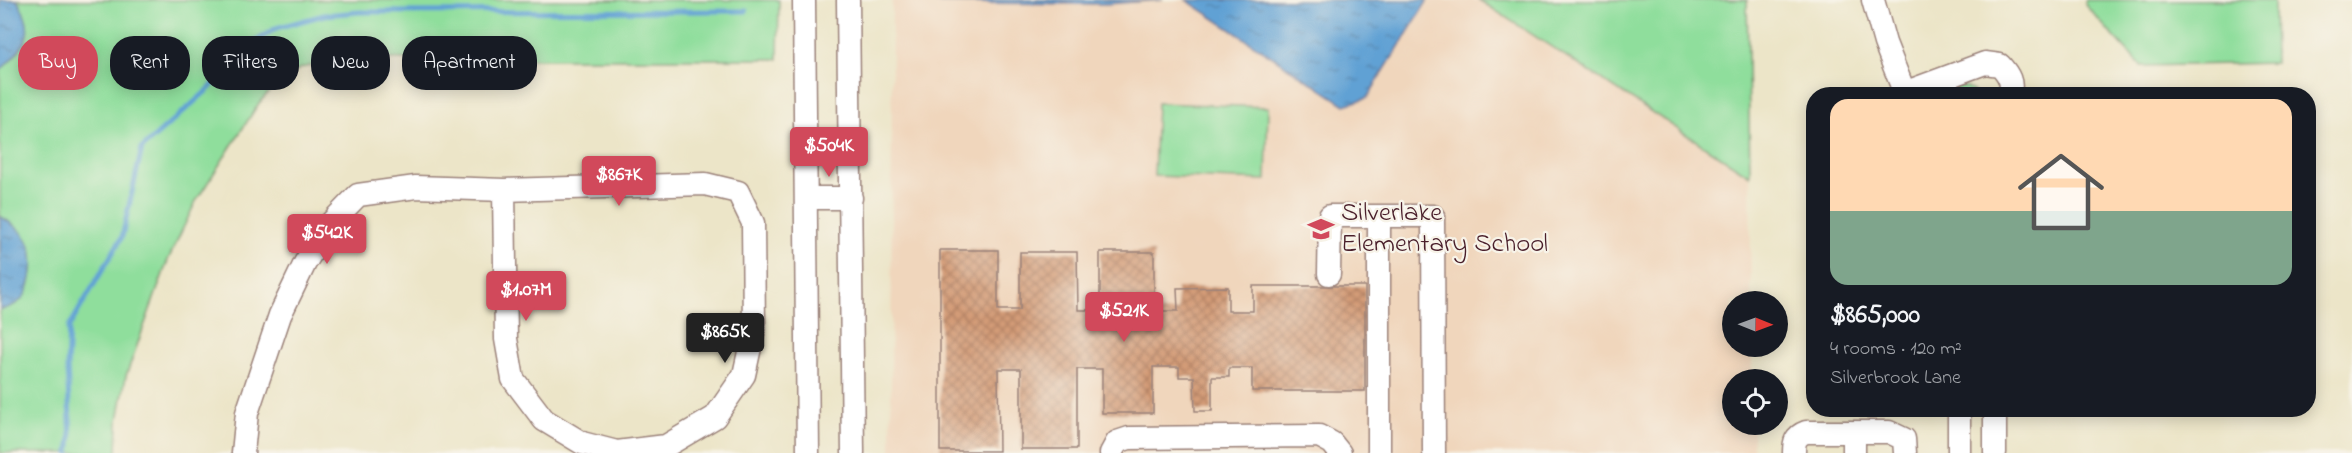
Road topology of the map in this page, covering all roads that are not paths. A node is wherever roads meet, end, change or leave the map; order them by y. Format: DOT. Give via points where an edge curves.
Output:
graph roads {
  1 [pos="804,0"];
  2 [pos="848,0"];
  3 [pos="1873,0"];
  4 [pos="1901,87"];
  5 [pos="1922,87"];
  6 [pos="2012,87"];
  7 [pos="504,190"];
  8 [pos="806,198"];
  9 [pos="851,198"];
  10 [pos="1379,216"];
  11 [pos="1329,274"];
  12 [pos="1959,417"];
  13 [pos="1995,417"];
  14 [pos="1854,442"];
  15 [pos="581,448"];
  16 [pos="617,452"];
  17 [pos="243,453"];
  18 [pos="808,453"];
  19 [pos="853,453"];
  20 [pos="1111,453"];
  21 [pos="1340,453"];
  22 [pos="1379,453"];
  23 [pos="1434,453"];
  24 [pos="1794,453"];
  25 [pos="1905,453"];
  26 [pos="1959,453"];
  27 [pos="1995,453"];
  1 -- 8 [label="street"];
  2 -- 9 [label="street"];
  3 -- 4 [label="street"];
  5 -- 6 [label="street" via="1985,63 2000,65 2010,76"];
  7 -- 15 [label="street" via="506,339 513,379 544,420"];
  7 -- 16 [label="street" via="705,184 738,192 753,223 754,329 744,375 715,417 666,446"];
  7 -- 17 [label="street" via="416,187 358,195 334,219 305,263 280,315 247,413"];
  8 -- 9 [label="street"];
  8 -- 18 [label="street"];
  9 -- 19 [label="street"];
  10 -- 11 [label="street" via="1330,216"];
  10 -- 22 [label="street"];
  10 -- 23 [label="street" via="1433,216"];
  12 -- 26 [label="street"];
  13 -- 27 [label="street"];
  14 -- 24 [label="street" via="1806,432 1795,439"];
  14 -- 25 [label="street" via="1895,434 1904,440"];
  15 -- 16 [label="street"];
  20 -- 21 [label="street" via="1117,442 1129,438 1319,436"];
}
